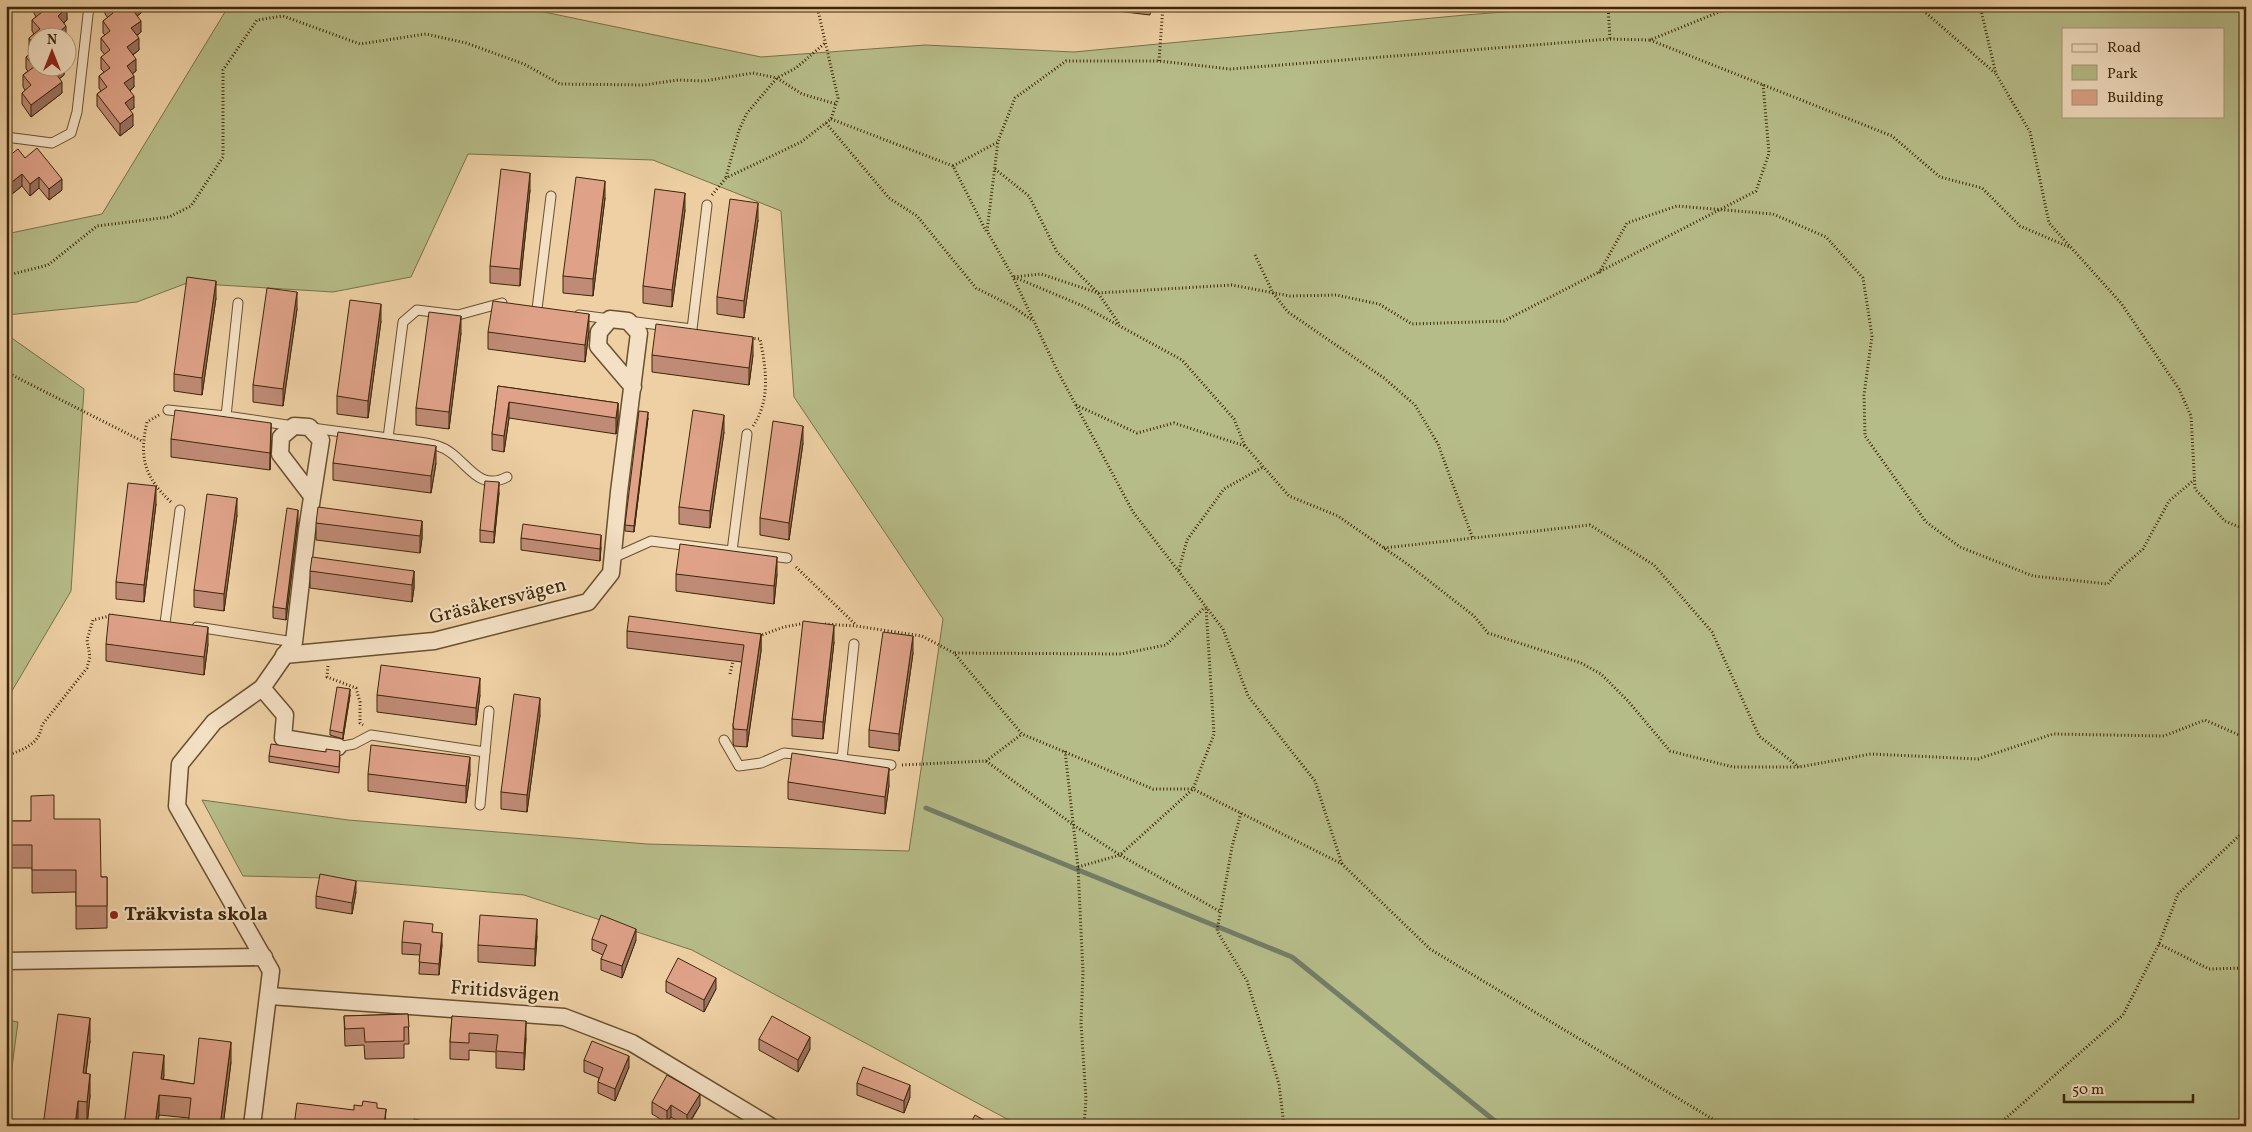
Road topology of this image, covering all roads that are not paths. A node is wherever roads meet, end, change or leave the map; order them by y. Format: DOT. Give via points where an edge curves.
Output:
graph roads {
  1 [pos="89,6"];
  2 [pos="6,137"];
  3 [pos="552,196"];
  4 [pos="707,205"];
  5 [pos="238,303"];
  6 [pos="510,305"];
  7 [pos="537,309"];
  8 [pos="574,314"];
  9 [pos="610,319"];
  10 [pos="628,321"];
  11 [pos="692,329"];
  12 [pos="702,330"];
  13 [pos="633,387"];
  14 [pos="168,410"];
  15 [pos="226,416"];
  16 [pos="302,427"];
  17 [pos="746,434"];
  18 [pos="388,438"];
  19 [pos="508,477"];
  20 [pos="312,496"];
  21 [pos="180,510"];
  22 [pos="732,551"];
  23 [pos="613,558"];
  24 [pos="787,558"];
  25 [pos="175,624"];
  26 [pos="185,626"];
  27 [pos="294,642"];
  28 [pos="854,644"];
  29 [pos="284,655"];
  30 [pos="262,688"];
  31 [pos="488,711"];
  32 [pos="724,740"];
  33 [pos="338,747"];
  34 [pos="485,752"];
  35 [pos="842,759"];
  36 [pos="890,765"];
  37 [pos="480,805"];
  38 [pos="264,957"];
  39 [pos="6,961"];
  40 [pos="270,996"];
  41 [pos="252,1126"];
  42 [pos="770,1126"];
  1 -- 2 [label="lane" via="77,112 71,133 52,143"];
  3 -- 7 [label="lane"];
  4 -- 11 [label="lane"];
  5 -- 15 [label="lane"];
  6 -- 18 [label="lane" via="500,303 458,315 417,310 403,322"];
  8 -- 9 [label="lane"];
  9 -- 10 [label="street"];
  9 -- 13 [label="street" via="599,332 598,346"];
  10 -- 11 [label="lane"];
  10 -- 13 [label="street, Gräsåkersvägen" via="639,333"];
  11 -- 12 [label="lane"];
  13 -- 23 [label="street, Gräsåkersvägen"];
  14 -- 15 [label="lane"];
  15 -- 16 [label="lane"];
  16 -- 18 [label="lane"];
  16 -- 20 [label="street" via="321,440"];
  16 -- 20 [label="street" via="281,437 280,454"];
  17 -- 22 [label="lane"];
  18 -- 19 [label="lane" via="439,446 454,454 482,480 499,482"];
  20 -- 27 [label="street"];
  21 -- 25 [label="lane" via="161,622"];
  22 -- 23 [label="lane" via="652,541"];
  22 -- 24 [label="lane"];
  23 -- 29 [label="street, Gräsåkersvägen" via="611,572 588,602 434,641"];
  26 -- 27 [label="lane"];
  27 -- 29 [label="street"];
  28 -- 35 [label="lane"];
  29 -- 30 [label="street"];
  30 -- 33 [label="street" via="285,715 283,738"];
  30 -- 38 [label="street" via="214,722 180,764 177,806"];
  31 -- 34 [label="lane"];
  32 -- 35 [label="lane" via="739,766 762,763 784,753"];
  33 -- 34 [label="lane" via="354,744 371,735"];
  34 -- 37 [label="lane"];
  35 -- 36 [label="lane"];
  38 -- 39 [label="street"];
  38 -- 40 [label="street" via="271,971"];
  40 -- 41 [label="street"];
  40 -- 42 [label="street, Fritidsvägen" via="564,1017 632,1043"];
}
